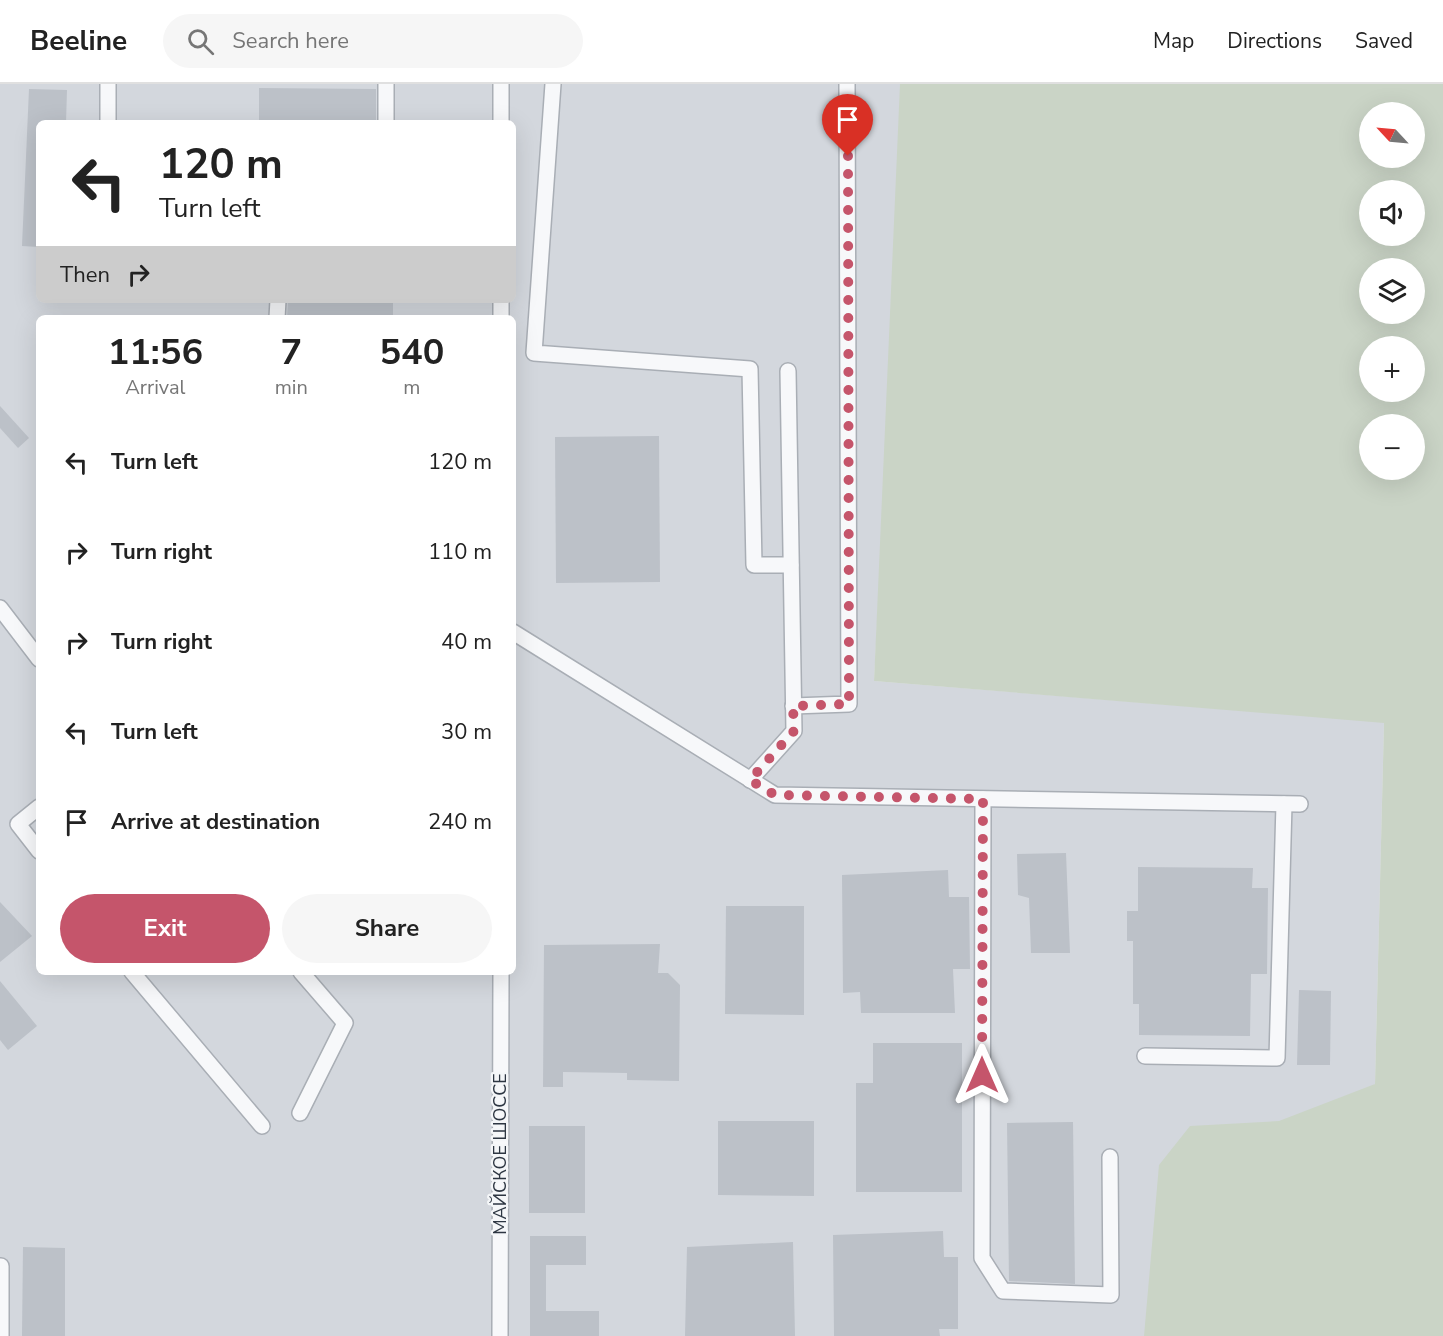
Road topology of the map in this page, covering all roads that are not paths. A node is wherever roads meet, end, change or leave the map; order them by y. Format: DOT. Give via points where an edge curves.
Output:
graph roads {
  1 [pos="108,84"];
  2 [pos="386,84"];
  3 [pos="501,84"];
  4 [pos="553,84"];
  5 [pos="847,84"];
  6 [pos="108,120"];
  7 [pos="386,120"];
  8 [pos="501,120"];
  9 [pos="788,371"];
  10 [pos="791,565"];
  11 [pos="0,608"];
  12 [pos="516,634"];
  13 [pos="36,655"];
  14 [pos="793,706"];
  15 [pos="750,780"];
  16 [pos="983,799"];
  17 [pos="1284,804"];
  18 [pos="1300,804"];
  19 [pos="36,809"];
  20 [pos="36,847"];
  21 [pos="135,975"];
  22 [pos="304,975"];
  23 [pos="501,975"];
  24 [pos="1144,1056"];
  25 [pos="300,1113"];
  26 [pos="262,1126"];
  27 [pos="1110,1157"];
  28 [pos="1,1266"];
  29 [pos="1,1336"];
  30 [pos="500,1336"];
  1 -- 6 [label="street"];
  2 -- 7 [label="street"];
  3 -- 8 [label="street"];
  4 -- 10 [label="street" via="534,352 750,369 754,565"];
  5 -- 14 [label="street" via="849,704"];
  9 -- 10 [label="street"];
  10 -- 14 [label="street"];
  11 -- 13 [label="street"];
  12 -- 15 [label="street"];
  14 -- 15 [label="street" via="794,731"];
  15 -- 16 [label="street" via="775,795"];
  16 -- 17 [label="street"];
  16 -- 27 [label="street" via="982,1258 1003,1291 1111,1294"];
  17 -- 18 [label="street"];
  17 -- 24 [label="street" via="1277,1058"];
  19 -- 20 [label="street" via="18,824"];
  21 -- 26 [label="street"];
  22 -- 25 [label="street" via="345,1023"];
  23 -- 30 [label="street, МАЙСКОЕ ШОССЕ"];
  28 -- 29 [label="street"];
}
